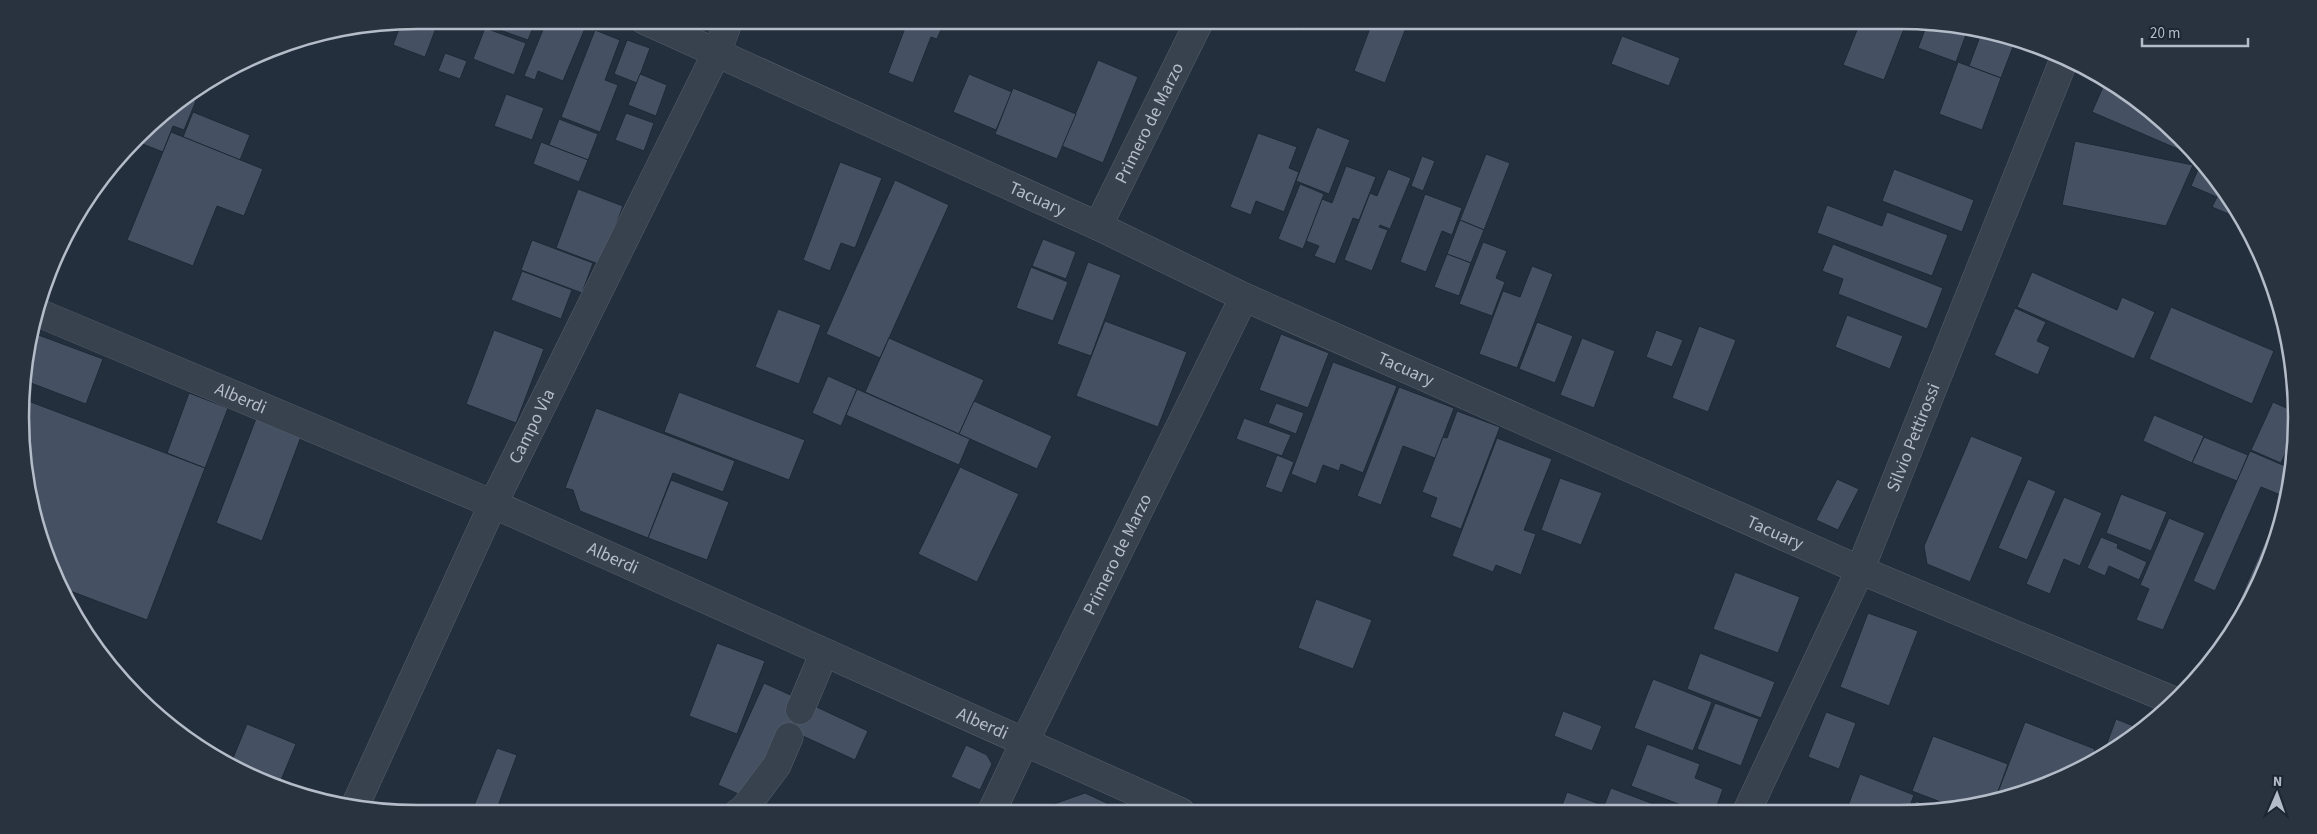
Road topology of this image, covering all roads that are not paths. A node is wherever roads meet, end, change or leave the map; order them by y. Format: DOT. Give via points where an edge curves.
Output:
graph roads {
  1 [pos="665,29"];
  2 [pos="726,29"];
  3 [pos="1196,29"];
  4 [pos="717,52"];
  5 [pos="2062,64"];
  6 [pos="1098,226"];
  7 [pos="1244,297"];
  8 [pos="43,315"];
  9 [pos="493,504"];
  10 [pos="1860,570"];
  11 [pos="824,653"];
  12 [pos="2168,698"];
  13 [pos="800,710"];
  14 [pos="789,737"];
  15 [pos="1024,743"];
  16 [pos="357,801"];
  17 [pos="747,805"];
  18 [pos="995,805"];
  19 [pos="1165,805"];
  20 [pos="1749,805"];
  1 -- 4 [label="street, Tacuary"];
  2 -- 4 [label="street, Campo Vìa"];
  3 -- 6 [label="street, Primero de Marzo"];
  4 -- 6 [label="street, Tacuary"];
  4 -- 9 [label="street, Campo Vìa"];
  5 -- 10 [label="street, Silvio Pettirossi"];
  6 -- 7 [label="street, Tacuary"];
  7 -- 10 [label="street, Tacuary"];
  7 -- 15 [label="street, Primero de Marzo"];
  8 -- 9 [label="street, Alberdi"];
  9 -- 11 [label="street, Alberdi"];
  9 -- 16 [label="street, Campo Vìa"];
  10 -- 12 [label="street, Tacuary"];
  10 -- 20 [label="street, Silvio Pettirossi"];
  11 -- 13 [label="street"];
  11 -- 15 [label="street, Alberdi"];
  14 -- 17 [label="street" via="777,765"];
  15 -- 18 [label="street, Primero de Marzo"];
  15 -- 19 [label="street, Alberdi"];
}
